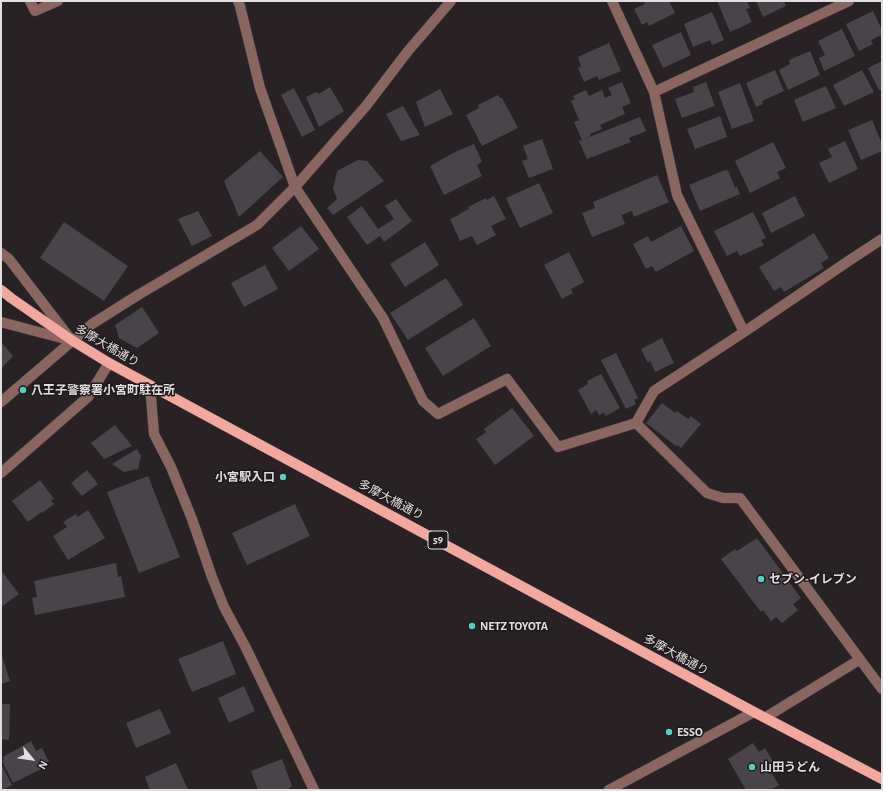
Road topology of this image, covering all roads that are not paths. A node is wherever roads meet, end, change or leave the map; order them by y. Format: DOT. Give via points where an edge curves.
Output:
graph roads {
  1 [pos="30,1"];
  2 [pos="58,1"];
  3 [pos="238,1"];
  4 [pos="451,1"];
  5 [pos="612,1"];
  6 [pos="849,1"];
  7 [pos="654,92"];
  8 [pos="295,187"];
  9 [pos="882,239"];
  10 [pos="1,253"];
  11 [pos="1,290"];
  12 [pos="1,322"];
  13 [pos="744,332"];
  14 [pos="73,341"];
  15 [pos="109,362"];
  16 [pos="150,385"];
  17 [pos="1,402"];
  18 [pos="636,423"];
  19 [pos="1,473"];
  20 [pos="859,660"];
  21 [pos="882,689"];
  22 [pos="754,712"];
  23 [pos="766,717"];
  24 [pos="882,779"];
  25 [pos="314,790"];
  26 [pos="609,790"];
  1 -- 2 [label="street" via="35,12"];
  3 -- 8 [label="street" via="260,88"];
  4 -- 8 [label="street" via="366,106"];
  5 -- 7 [label="street"];
  6 -- 7 [label="street"];
  7 -- 13 [label="street" via="677,195"];
  8 -- 14 [label="street" via="257,225 138,295 92,324"];
  8 -- 18 [label="street" via="383,318 423,401 438,414 507,379 558,447"];
  9 -- 13 [label="street"];
  10 -- 14 [label="street" via="9,259"];
  11 -- 14 [label="main road, 多摩大橋通り / 59"];
  12 -- 14 [label="street"];
  13 -- 18 [label="street" via="654,391"];
  14 -- 15 [label="main road, 多摩大橋通り / 59"];
  14 -- 17 [label="street"];
  15 -- 16 [label="main road, 多摩大橋通り / 59"];
  15 -- 19 [label="street" via="88,396"];
  16 -- 22 [label="main road, 多摩大橋通り / 59"];
  16 -- 25 [label="street" via="154,434 171,467 224,607"];
  18 -- 20 [label="street" via="707,493 723,498 740,498"];
  20 -- 21 [label="street"];
  20 -- 23 [label="street"];
  22 -- 23 [label="main road, 多摩大橋通り / 59"];
  22 -- 26 [label="street"];
  23 -- 24 [label="main road, 多摩大橋通り / 59"];
}
